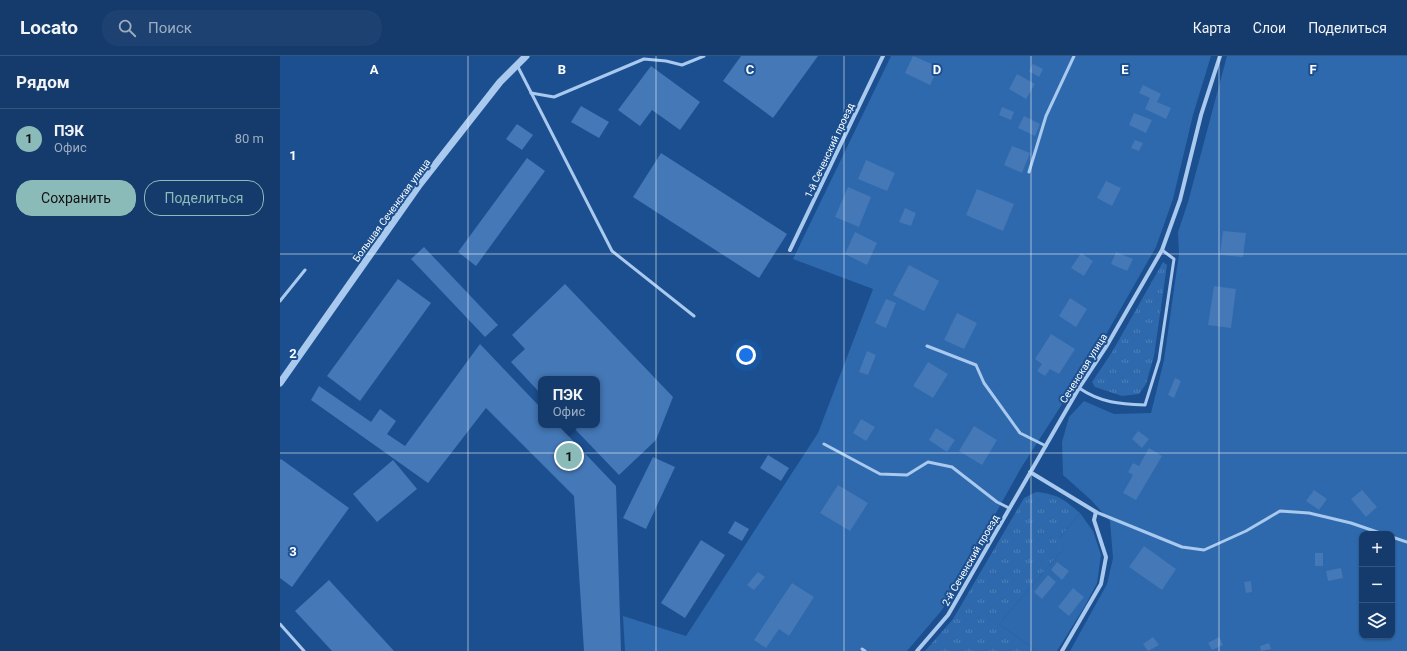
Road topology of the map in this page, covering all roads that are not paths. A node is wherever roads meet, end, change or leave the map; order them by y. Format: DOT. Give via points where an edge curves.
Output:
graph roads {
  1 [pos="526,56"];
  2 [pos="704,56"];
  3 [pos="883,56"];
  4 [pos="1074,56"];
  5 [pos="1220,56"];
  6 [pos="517,66"];
  7 [pos="531,93"];
  8 [pos="1029,172"];
  9 [pos="790,250"];
  10 [pos="1162,250"];
  11 [pos="305,270"];
  12 [pos="280,301"];
  13 [pos="694,316"];
  14 [pos="927,346"];
  15 [pos="280,383"];
  16 [pos="1079,388"];
  17 [pos="824,444"];
  18 [pos="1046,446"];
  19 [pos="1030,472"];
  20 [pos="1009,508"];
  21 [pos="1096,512"];
  22 [pos="1374,531"];
  23 [pos="1395,538"];
  24 [pos="1407,542"];
  25 [pos="280,624"];
  26 [pos="304,651"];
  27 [pos="917,651"];
  28 [pos="1062,651"];
  1 -- 6 [label="street, Большая Сеченская улица"];
  2 -- 7 [label="lane" via="682,66 666,60 644,59 554,97"];
  3 -- 9 [label="street, 1-й Сеченский проезд"];
  4 -- 8 [label="lane" via="1046,116"];
  5 -- 10 [label="street, Сеченская улица" via="1201,115 1180,200"];
  6 -- 7 [label="lane"];
  6 -- 15 [label="street, Большая Сеченская улица" via="500,82 420,184"];
  7 -- 13 [label="lane" via="612,251"];
  10 -- 16 [label="street, Сеченская улица" via="1106,347"];
  10 -- 16 [label="lane" via="1174,259 1160,360 1145,405 1117,404 1090,395"];
  11 -- 12 [label="lane"];
  14 -- 18 [label="lane" via="976,365 984,383 1020,433"];
  16 -- 18 [label="street, Сеченская улица"];
  17 -- 20 [label="lane" via="880,474 907,475 928,462 952,467 997,502"];
  18 -- 19 [label="street, Сеченская улица"];
  19 -- 20 [label="street, 2-й Сеченский проезд"];
  19 -- 21 [label="street"];
  20 -- 27 [label="street, 2-й Сеченский проезд" via="948,615"];
  21 -- 22 [label="lane" via="1182,547 1204,550 1246,531 1280,511 1309,513"];
  21 -- 28 [label="street" via="1094,520 1106,557 1101,584"];
  23 -- 24 [label="lane"];
  25 -- 26 [label="lane"];
}
